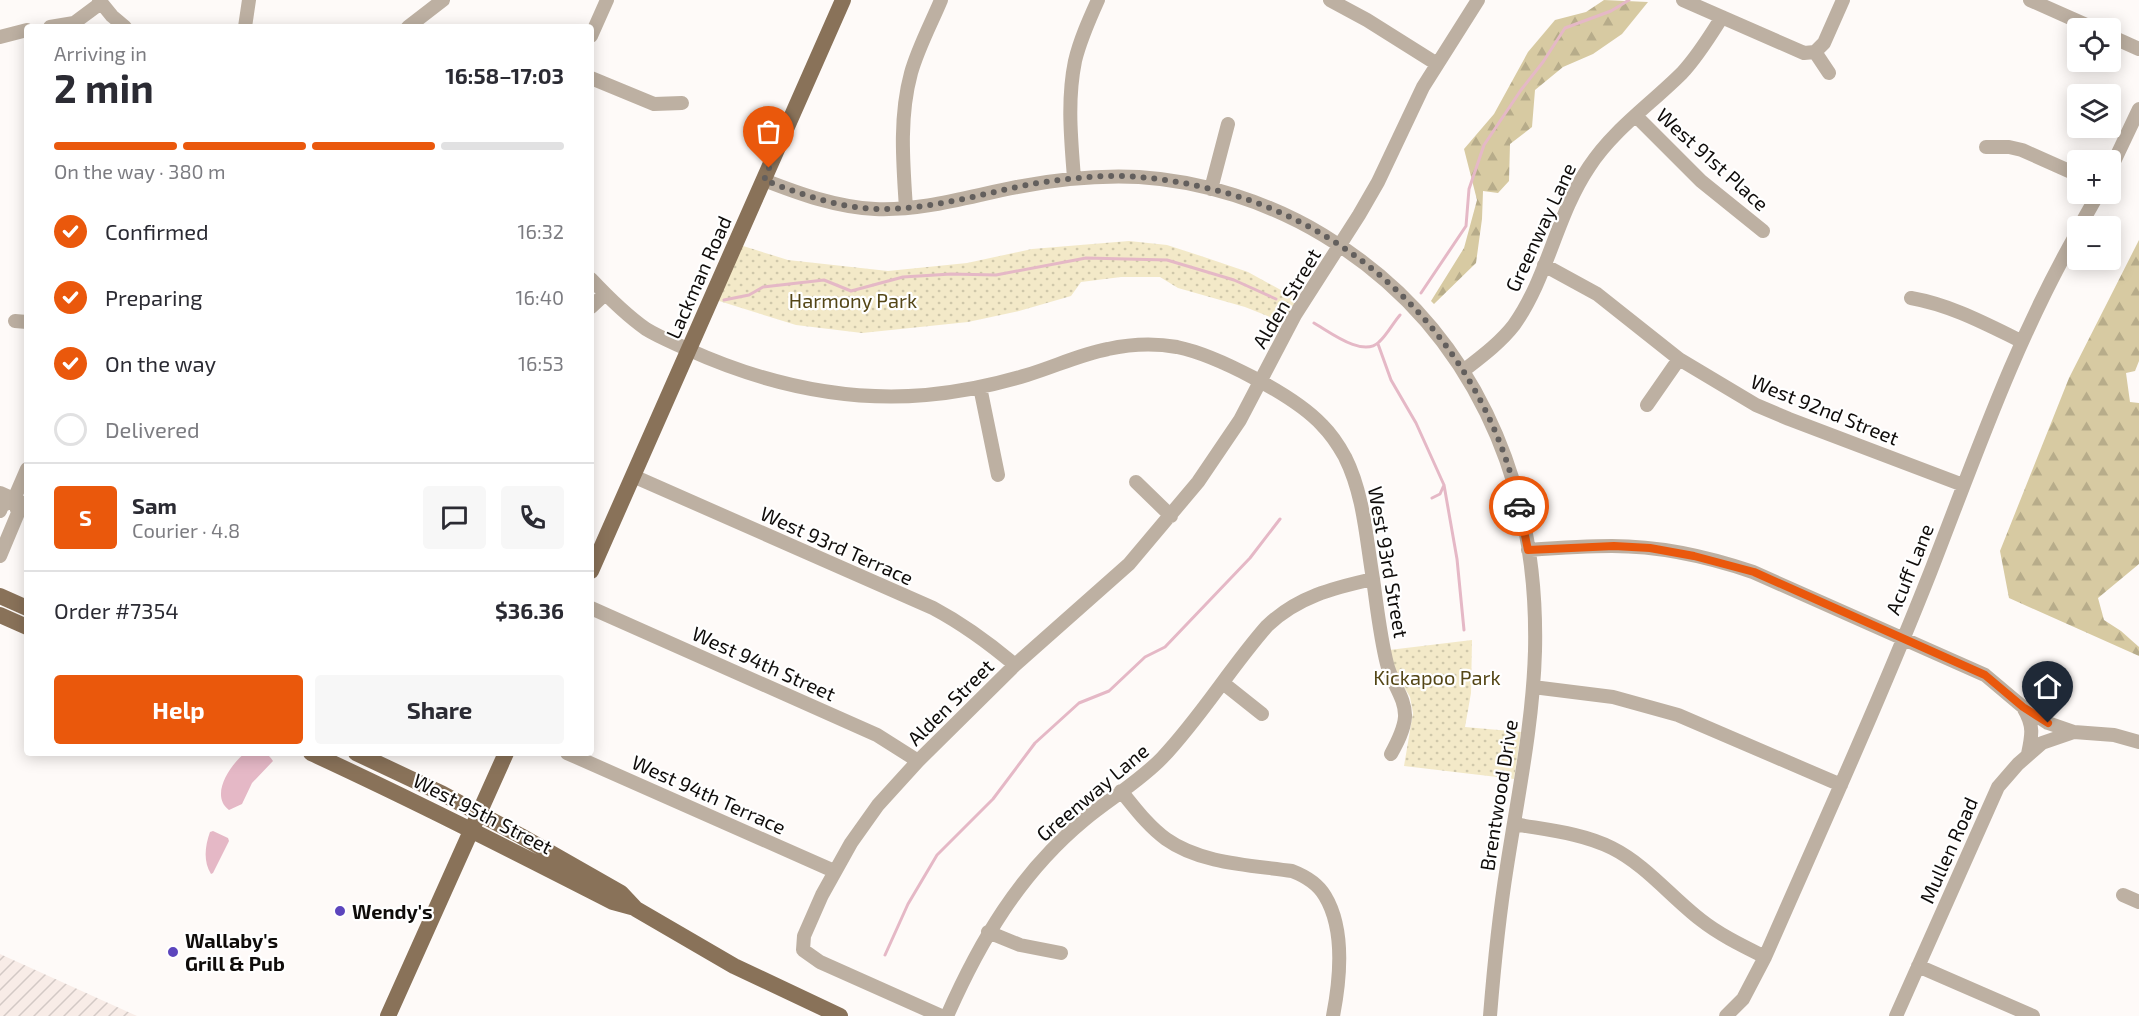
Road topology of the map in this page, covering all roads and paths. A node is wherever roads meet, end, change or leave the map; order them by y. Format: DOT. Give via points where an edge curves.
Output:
graph roads {
  1 [pos="249,0"];
  2 [pos="443,0"];
  3 [pos="607,0"];
  4 [pos="843,0"];
  5 [pos="941,0"];
  6 [pos="1098,0"];
  7 [pos="1330,0"];
  8 [pos="1478,0"];
  9 [pos="1683,0"];
  10 [pos="1843,0"];
  11 [pos="2030,0"];
  12 [pos="100,2"];
  13 [pos="1722,17"];
  14 [pos="2071,18"];
  15 [pos="68,24"];
  16 [pos="122,24"];
  17 [pos="245,24"];
  18 [pos="412,24"];
  19 [pos="594,29"];
  20 [pos="24,31"];
  21 [pos="0,37"];
  22 [pos="2121,41"];
  23 [pos="2139,49"];
  24 [pos="1815,52"];
  25 [pos="1437,64"];
  26 [pos="1829,73"];
  27 [pos="594,79"];
  28 [pos="682,103"];
  29 [pos="2139,109"];
  30 [pos="1636,116"];
  31 [pos="1228,124"];
  32 [pos="1986,147"];
  33 [pos="2120,150"];
  34 [pos="2067,170"];
  35 [pos="1074,178"];
  36 [pos="764,180"];
  37 [pos="1211,189"];
  38 [pos="906,208"];
  39 [pos="1763,231"];
  40 [pos="1341,245"];
  41 [pos="2067,252"];
  42 [pos="1544,265"];
  43 [pos="594,282"];
  44 [pos="605,294"];
  45 [pos="1911,298"];
  46 [pos="594,304"];
  47 [pos="2021,341"];
  48 [pos="689,350"];
  49 [pos="1678,359"];
  50 [pos="1464,371"];
  51 [pos="1260,382"];
  52 [pos="980,387"];
  53 [pos="1647,405"];
  54 [pos="998,475"];
  55 [pos="24,476"];
  56 [pos="633,476"];
  57 [pos="1136,482"];
  58 [pos="1963,485"];
  59 [pos="0,493"];
  60 [pos="14,499"];
  61 [pos="24,504"];
  62 [pos="0,511"];
  63 [pos="1171,516"];
  64 [pos="1528,550"];
  65 [pos="0,556"];
  66 [pos="594,564"];
  67 [pos="1373,579"];
  68 [pos="0,596"];
  69 [pos="24,607"];
  70 [pos="594,609"];
  71 [pos="0,615"];
  72 [pos="24,626"];
  73 [pos="1903,638"];
  74 [pos="1016,665"];
  75 [pos="1222,683"];
  76 [pos="1533,687"];
  77 [pos="2023,707"];
  78 [pos="1262,714"];
  79 [pos="2074,732"];
  80 [pos="2139,742"];
  81 [pos="1391,754"];
  82 [pos="2028,754"];
  83 [pos="319,756"];
  84 [pos="362,756"];
  85 [pos="505,756"];
  86 [pos="574,756"];
  87 [pos="918,761"];
  88 [pos="1841,784"];
  89 [pos="1121,791"];
  90 [pos="479,813"];
  91 [pos="1514,824"];
  92 [pos="471,831"];
  93 [pos="834,871"];
  94 [pos="2123,895"];
  95 [pos="2139,902"];
  96 [pos="636,909"];
  97 [pos="988,932"];
  98 [pos="1061,953"];
  99 [pos="1765,957"];
  100 [pos="1918,966"];
  101 [pos="388,1016"];
  102 [pos="840,1016"];
  103 [pos="941,1016"];
  104 [pos="948,1016"];
  105 [pos="1334,1016"];
  106 [pos="1492,1016"];
  107 [pos="1726,1016"];
  108 [pos="1896,1016"];
  109 [pos="2033,1016"];
  1 -- 17 [label="street"];
  2 -- 18 [label="street"];
  3 -- 19 [label="street"];
  4 -- 36 [label="main road, Lackman Road"];
  5 -- 38 [label="street" via="911,73 905,104 902,135"];
  6 -- 35 [label="street" via="1081,39 1071,87"];
  7 -- 25 [label="street"];
  8 -- 25 [label="street, Alden Street"];
  9 -- 13 [label="street"];
  10 -- 24 [label="street" via="1824,43"];
  11 -- 14 [label="street"];
  12 -- 15 [label="street"];
  12 -- 16 [label="street"];
  13 -- 24 [label="street" via="1804,53"];
  13 -- 30 [label="street, Greenway Lane" via="1689,65"];
  20 -- 21 [label="street"];
  22 -- 23 [label="street"];
  24 -- 26 [label="street"];
  25 -- 40 [label="street, Alden Street" via="1414,103 1378,182"];
  27 -- 28 [label="street" via="654,104"];
  29 -- 33 [label="street"];
  30 -- 39 [label="street, West 91st Place" via="1701,181"];
  30 -- 42 [label="street, Greenway Lane" via="1605,146 1577,186"];
  31 -- 37 [label="street"];
  32 -- 34 [label="street" via="2022,150"];
  35 -- 37 [label="street, Brentwood Drive" via="1141,177"];
  35 -- 38 [label="street, Brentwood Drive"];
  36 -- 38 [label="street, Brentwood Drive" via="823,201 875,209"];
  36 -- 48 [label="main road, Lackman Road"];
  37 -- 40 [label="street, Brentwood Drive" via="1274,209"];
  40 -- 50 [label="street, Brentwood Drive" via="1422,314"];
  40 -- 51 [label="street, Alden Street" via="1295,315"];
  41 -- 47 [label="street, Acuff Lane"];
  42 -- 49 [label="street, West 92nd Street" via="1597,294"];
  42 -- 50 [label="street, Greenway Lane" via="1513,325"];
  43 -- 44 [label="street, West 93rd Street"];
  44 -- 46 [label="street"];
  44 -- 48 [label="street, West 93rd Street" via="649,330"];
  45 -- 47 [label="street" via="1958,311"];
  47 -- 58 [label="street, Acuff Lane"];
  48 -- 52 [label="street, West 93rd Street" via="765,379 846,394 923,395"];
  48 -- 56 [label="main road, Lackman Road"];
  49 -- 53 [label="street"];
  49 -- 58 [label="street, West 92nd Street" via="1789,419"];
  50 -- 64 [label="street, Brentwood Drive" via="1504,453"];
  51 -- 52 [label="street, West 93rd Street" via="1204,355 1177,347 1133,345 1097,351"];
  51 -- 63 [label="street, Alden Street" via="1221,450"];
  51 -- 67 [label="street, West 93rd Street" via="1321,423 1344,455 1362,508"];
  52 -- 54 [label="street"];
  55 -- 60 [label="street"];
  56 -- 66 [label="main road, Lackman Road"];
  56 -- 74 [label="street, West 93rd Terrace" via="933,608"];
  57 -- 63 [label="street"];
  58 -- 73 [label="street, Acuff Lane"];
  59 -- 60 [label="street"];
  60 -- 61 [label="street"];
  60 -- 62 [label="street"];
  60 -- 65 [label="street" via="18,513"];
  63 -- 74 [label="street, Alden Street" via="1117,575"];
  64 -- 73 [label="street" via="1614,546 1694,556 1754,572"];
  64 -- 76 [label="street, Brentwood Drive" via="1534,610"];
  67 -- 75 [label="street, Greenway Lane" via="1329,589 1294,605 1267,626"];
  67 -- 81 [label="street, West 93rd Street" via="1386,662 1404,705 1405,718"];
  68 -- 69 [label="main road"];
  70 -- 87 [label="street, West 94th Street" via="877,735"];
  71 -- 72 [label="main road"];
  73 -- 77 [label="street" via="1985,675"];
  73 -- 88 [label="street, Acuff Lane"];
  74 -- 87 [label="street, Alden Street"];
  75 -- 78 [label="street"];
  75 -- 89 [label="street, Greenway Lane" via="1160,760"];
  76 -- 88 [label="street" via="1613,697 1652,707 1718,730"];
  76 -- 91 [label="street, Brentwood Drive"];
  77 -- 79 [label="street" via="2048,723"];
  77 -- 82 [label="street" via="2031,721"];
  79 -- 80 [label="street" via="2114,735"];
  79 -- 82 [label="street, Mullen Road" via="2042,743"];
  82 -- 100 [label="street, Mullen Road" via="1998,787"];
  83 -- 92 [label="main road, West 95th Street"];
  84 -- 90 [label="main road, West 95th Street"];
  85 -- 90 [label="main road"];
  86 -- 93 [label="street, West 94th Terrace"];
  87 -- 93 [label="street, Alden Street" via="878,805"];
  88 -- 99 [label="street, Acuff Lane"];
  89 -- 97 [label="street, Greenway Lane" via="1060,840 1024,881"];
  89 -- 105 [label="street" via="1148,825 1184,849 1210,858 1292,871 1320,889 1334,919 1338,940"];
  90 -- 92 [label="main road"];
  90 -- 96 [label="main road, West 95th Street" via="621,893"];
  91 -- 99 [label="street" via="1580,836 1611,847 1641,866 1702,922"];
  91 -- 106 [label="street, Brentwood Drive" via="1496,944"];
  92 -- 96 [label="main road, West 95th Street" via="613,902"];
  92 -- 101 [label="main road"];
  93 -- 103 [label="street, Alden Street" via="807,929 803,950 820,962"];
  94 -- 95 [label="street"];
  96 -- 102 [label="main road, West 95th Street" via="734,966"];
  97 -- 98 [label="street" via="1020,945"];
  97 -- 104 [label="street, Greenway Lane"];
  99 -- 107 [label="street, Acuff Lane" via="1743,999"];
  100 -- 108 [label="street, Mullen Road"];
  100 -- 109 [label="street"];
}
